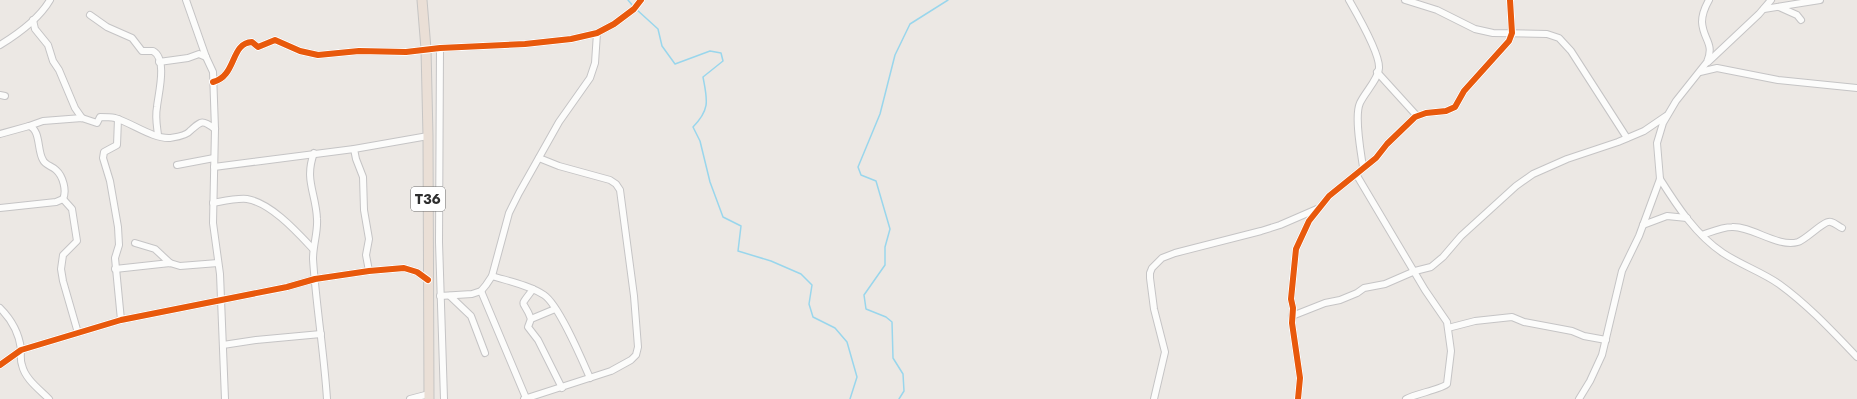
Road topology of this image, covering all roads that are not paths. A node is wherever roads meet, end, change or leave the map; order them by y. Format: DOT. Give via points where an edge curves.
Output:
graph roads {
  1 [pos="50,0"];
  2 [pos="186,0"];
  3 [pos="422,0"];
  4 [pos="1349,0"];
  5 [pos="1405,0"];
  6 [pos="1510,0"];
  7 [pos="1709,0"];
  8 [pos="1771,0"];
  9 [pos="1820,0"];
  10 [pos="1419,2"];
  11 [pos="637,5"];
  12 [pos="1779,7"];
  13 [pos="1764,9"];
  14 [pos="90,15"];
  15 [pos="32,20"];
  16 [pos="1801,20"];
  17 [pos="597,33"];
  18 [pos="1512,33"];
  19 [pos="0,45"];
  20 [pos="440,48"];
  21 [pos="426,49"];
  22 [pos="206,57"];
  23 [pos="159,62"];
  24 [pos="1707,62"];
  25 [pos="1377,72"];
  26 [pos="1700,72"];
  27 [pos="213,82"];
  28 [pos="1857,88"];
  29 [pos="1418,116"];
  30 [pos="1666,116"];
  31 [pos="82,118"];
  32 [pos="118,119"];
  33 [pos="29,126"];
  34 [pos="215,129"];
  35 [pos="0,134"];
  36 [pos="158,135"];
  37 [pos="428,136"];
  38 [pos="1627,138"];
  39 [pos="354,148"];
  40 [pos="314,153"];
  41 [pos="214,158"];
  42 [pos="539,158"];
  43 [pos="177,165"];
  44 [pos="214,167"];
  45 [pos="1363,167"];
  46 [pos="1356,174"];
  47 [pos="1660,179"];
  48 [pos="63,199"];
  49 [pos="213,203"];
  50 [pos="0,208"];
  51 [pos="1317,209"];
  52 [pos="1687,218"];
  53 [pos="1643,225"];
  54 [pos="1842,228"];
  55 [pos="1702,235"];
  56 [pos="134,243"];
  57 [pos="313,249"];
  58 [pos="170,263"];
  59 [pos="218,263"];
  60 [pos="116,269"];
  61 [pos="369,271"];
  62 [pos="1415,271"];
  63 [pos="492,276"];
  64 [pos="314,279"];
  65 [pos="428,280"];
  66 [pos="534,289"];
  67 [pos="481,291"];
  68 [pos="440,296"];
  69 [pos="450,296"];
  70 [pos="220,299"];
  71 [pos="0,308"];
  72 [pos="555,309"];
  73 [pos="1292,316"];
  74 [pos="531,319"];
  75 [pos="121,320"];
  76 [pos="1448,328"];
  77 [pos="78,333"];
  78 [pos="321,334"];
  79 [pos="1606,340"];
  80 [pos="223,345"];
  81 [pos="21,350"];
  82 [pos="485,353"];
  83 [pos="1857,357"];
  84 [pos="0,365"];
  85 [pos="590,378"];
  86 [pos="562,388"];
  87 [pos="429,397"];
  88 [pos="49,399"];
  89 [pos="226,399"];
  90 [pos="327,399"];
  91 [pos="410,399"];
  92 [pos="444,399"];
  93 [pos="525,399"];
  94 [pos="1154,399"];
  95 [pos="1298,399"];
  96 [pos="1406,399"];
  97 [pos="1578,399"];
  1 -- 15 [label="street" via="43,11"];
  2 -- 22 [label="street"];
  3 -- 21 [label="highway, T36"];
  4 -- 25 [label="street" via="1377,58"];
  5 -- 10 [label="street"];
  6 -- 18 [label="street"];
  7 -- 24 [label="street" via="1702,18 1711,49"];
  8 -- 13 [label="street"];
  9 -- 12 [label="street"];
  10 -- 18 [label="street" via="1476,28 1493,33"];
  11 -- 17 [label="street" via="614,24"];
  12 -- 13 [label="street"];
  12 -- 16 [label="street" via="1797,15"];
  13 -- 24 [label="street"];
  14 -- 23 [label="street" via="107,27 132,38 142,51 156,53"];
  15 -- 19 [label="street"];
  15 -- 31 [label="street" via="35,29 48,45 53,62"];
  17 -- 20 [label="street" via="571,39 525,44"];
  17 -- 42 [label="street" via="595,63 590,78 559,122"];
  18 -- 29 [label="street" via="1509,41 1464,91 1455,107"];
  18 -- 38 [label="street" via="1547,34 1559,38 1571,52"];
  20 -- 21 [label="street"];
  20 -- 68 [label="street"];
  21 -- 27 [label="street" via="318,55 300,51 275,40 258,47 250,42 238,49 224,77"];
  21 -- 37 [label="highway, T36"];
  22 -- 23 [label="street" via="197,54 188,58"];
  22 -- 27 [label="street" via="213,72"];
  23 -- 36 [label="street" via="161,82 156,120"];
  24 -- 26 [label="street"];
  25 -- 29 [label="street"];
  25 -- 45 [label="street" via="1359,105 1358,123"];
  26 -- 28 [label="street" via="1717,68 1778,80"];
  26 -- 30 [label="street"];
  27 -- 34 [label="street"];
  29 -- 45 [label="street" via="1387,144 1376,158"];
  30 -- 38 [label="street" via="1644,131"];
  30 -- 47 [label="street" via="1657,143"];
  31 -- 32 [label="street" via="96,123 100,117"];
  31 -- 33 [label="street" via="43,121"];
  32 -- 36 [label="street"];
  32 -- 60 [label="street" via="117,145 104,152 103,158 118,227"];
  33 -- 35 [label="street"];
  33 -- 48 [label="street" via="36,132 42,159 58,172 61,178 65,191"];
  34 -- 36 [label="street" via="202,122 182,135 170,138"];
  34 -- 41 [label="street"];
  37 -- 39 [label="street"];
  37 -- 65 [label="highway, T36"];
  38 -- 62 [label="street" via="1533,174 1461,236 1436,263"];
  39 -- 40 [label="street"];
  39 -- 61 [label="street" via="363,177 364,210 369,240 366,256"];
  40 -- 44 [label="street"];
  40 -- 57 [label="street" via="309,165 317,214"];
  41 -- 43 [label="street"];
  41 -- 44 [label="street"];
  42 -- 63 [label="street" via="509,213"];
  42 -- 85 [label="street" via="610,180 620,190 638,347 636,355 631,360"];
  44 -- 49 [label="street"];
  45 -- 46 [label="street"];
  46 -- 51 [label="street"];
  46 -- 62 [label="street"];
  47 -- 52 [label="street"];
  47 -- 53 [label="street"];
  48 -- 50 [label="street"];
  48 -- 77 [label="street" via="72,209 77,241 63,255 61,276"];
  49 -- 57 [label="street" via="245,199 258,203 289,224"];
  49 -- 59 [label="street"];
  51 -- 73 [label="street" via="1296,248"];
  51 -- 94 [label="street" via="1280,225 1175,253 1157,262 1150,278 1154,309 1165,352"];
  52 -- 53 [label="street" via="1667,216"];
  52 -- 55 [label="street"];
  53 -- 79 [label="street" via="1622,271"];
  54 -- 55 [label="street" via="1830,221 1824,222 1804,239 1792,243 1732,227"];
  55 -- 83 [label="street" via="1725,254 1778,283 1804,304"];
  56 -- 58 [label="street" via="155,249"];
  57 -- 64 [label="street"];
  58 -- 59 [label="street" via="180,266"];
  58 -- 60 [label="street"];
  59 -- 70 [label="street"];
  60 -- 75 [label="street"];
  61 -- 64 [label="street"];
  61 -- 65 [label="street" via="404,268 417,272"];
  62 -- 73 [label="street"];
  62 -- 76 [label="street"];
  63 -- 66 [label="street"];
  63 -- 67 [label="street"];
  64 -- 70 [label="street"];
  64 -- 78 [label="street"];
  65 -- 87 [label="highway, T36"];
  66 -- 72 [label="street" via="545,295"];
  66 -- 74 [label="street" via="523,301"];
  67 -- 69 [label="street"];
  67 -- 93 [label="street"];
  68 -- 69 [label="street"];
  68 -- 92 [label="street"];
  69 -- 82 [label="street" via="471,316"];
  70 -- 75 [label="street"];
  70 -- 80 [label="street"];
  71 -- 81 [label="street" via="11,321"];
  72 -- 74 [label="street"];
  72 -- 85 [label="street" via="570,333"];
  73 -- 95 [label="street" via="1300,378"];
  74 -- 86 [label="street" via="528,324 529,331 538,340"];
  75 -- 77 [label="street"];
  76 -- 79 [label="street" via="1475,320 1512,317 1524,322"];
  76 -- 96 [label="street" via="1451,352 1447,384"];
  77 -- 81 [label="street"];
  78 -- 80 [label="street"];
  78 -- 90 [label="street"];
  79 -- 97 [label="street" via="1595,372"];
  80 -- 89 [label="street"];
  81 -- 84 [label="street"];
  81 -- 88 [label="street" via="21,364 25,374"];
  85 -- 86 [label="street"];
  86 -- 93 [label="street"];
  87 -- 91 [label="street"];
}
